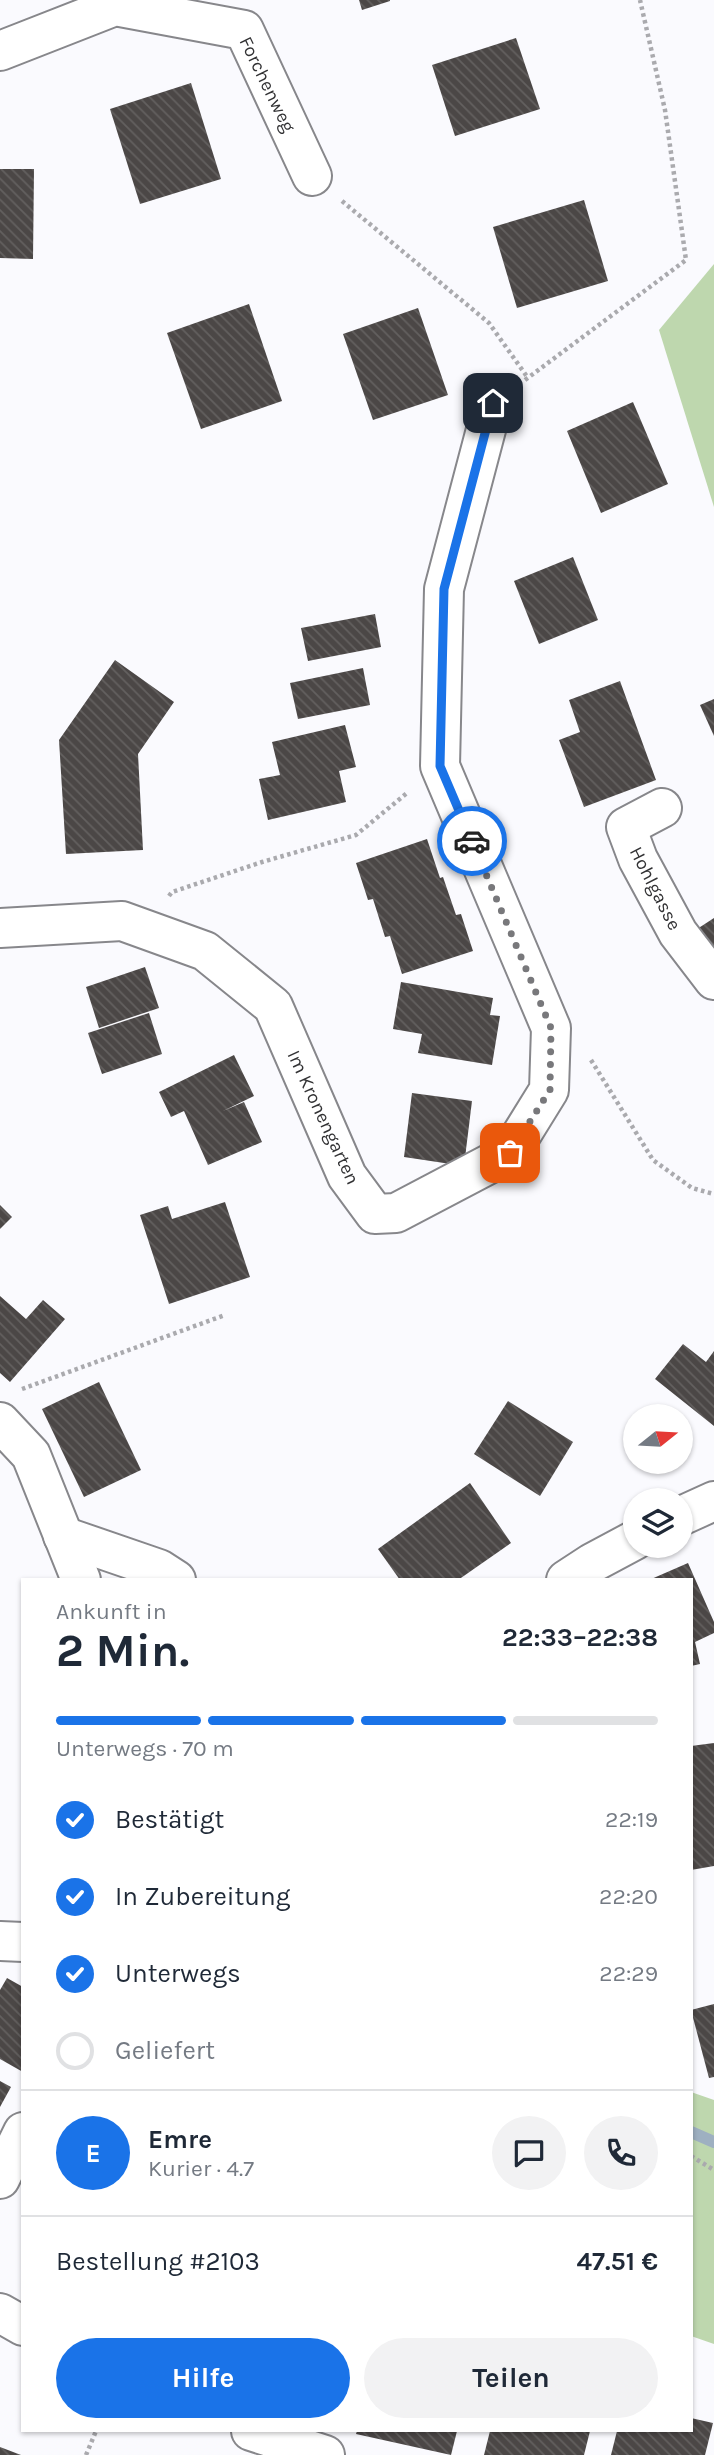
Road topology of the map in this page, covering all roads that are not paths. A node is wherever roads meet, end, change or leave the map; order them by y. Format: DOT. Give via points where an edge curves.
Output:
graph roads {
  1 [pos="0,51"];
  2 [pos="312,176"];
  3 [pos="493,403"];
  4 [pos="662,808"];
  5 [pos="0,928"];
  6 [pos="714,980"];
  7 [pos="6,1407"];
  8 [pos="714,1501"];
  9 [pos="693,1511"];
  10 [pos="64,1536"];
  11 [pos="623,1546"];
  12 [pos="80,1578"];
  13 [pos="173,1578"];
  14 [pos="569,1578"];
  15 [pos="0,1941"];
  16 [pos="21,1942"];
  17 [pos="21,2136"];
  18 [pos="0,2179"];
  19 [pos="254,2432"];
  20 [pos="325,2455"];
  1 -- 2 [label="street, Forchenweg" via="115,6 244,30"];
  3 -- 5 [label="street, Im Kronengarten" via="444,589 440,766 551,1028 550,1090 510,1153 396,1213 374,1214 347,1176 273,1006 205,951 122,921"];
  4 -- 6 [label="street, Hohlgasse" via="626,827 678,933"];
  7 -- 10 [label="street"];
  8 -- 9 [label="street"];
  10 -- 12 [label="street"];
  10 -- 13 [label="street"];
  11 -- 14 [label="street"];
  15 -- 16 [label="street"];
  17 -- 18 [label="street"];
  19 -- 20 [label="street"];
}
